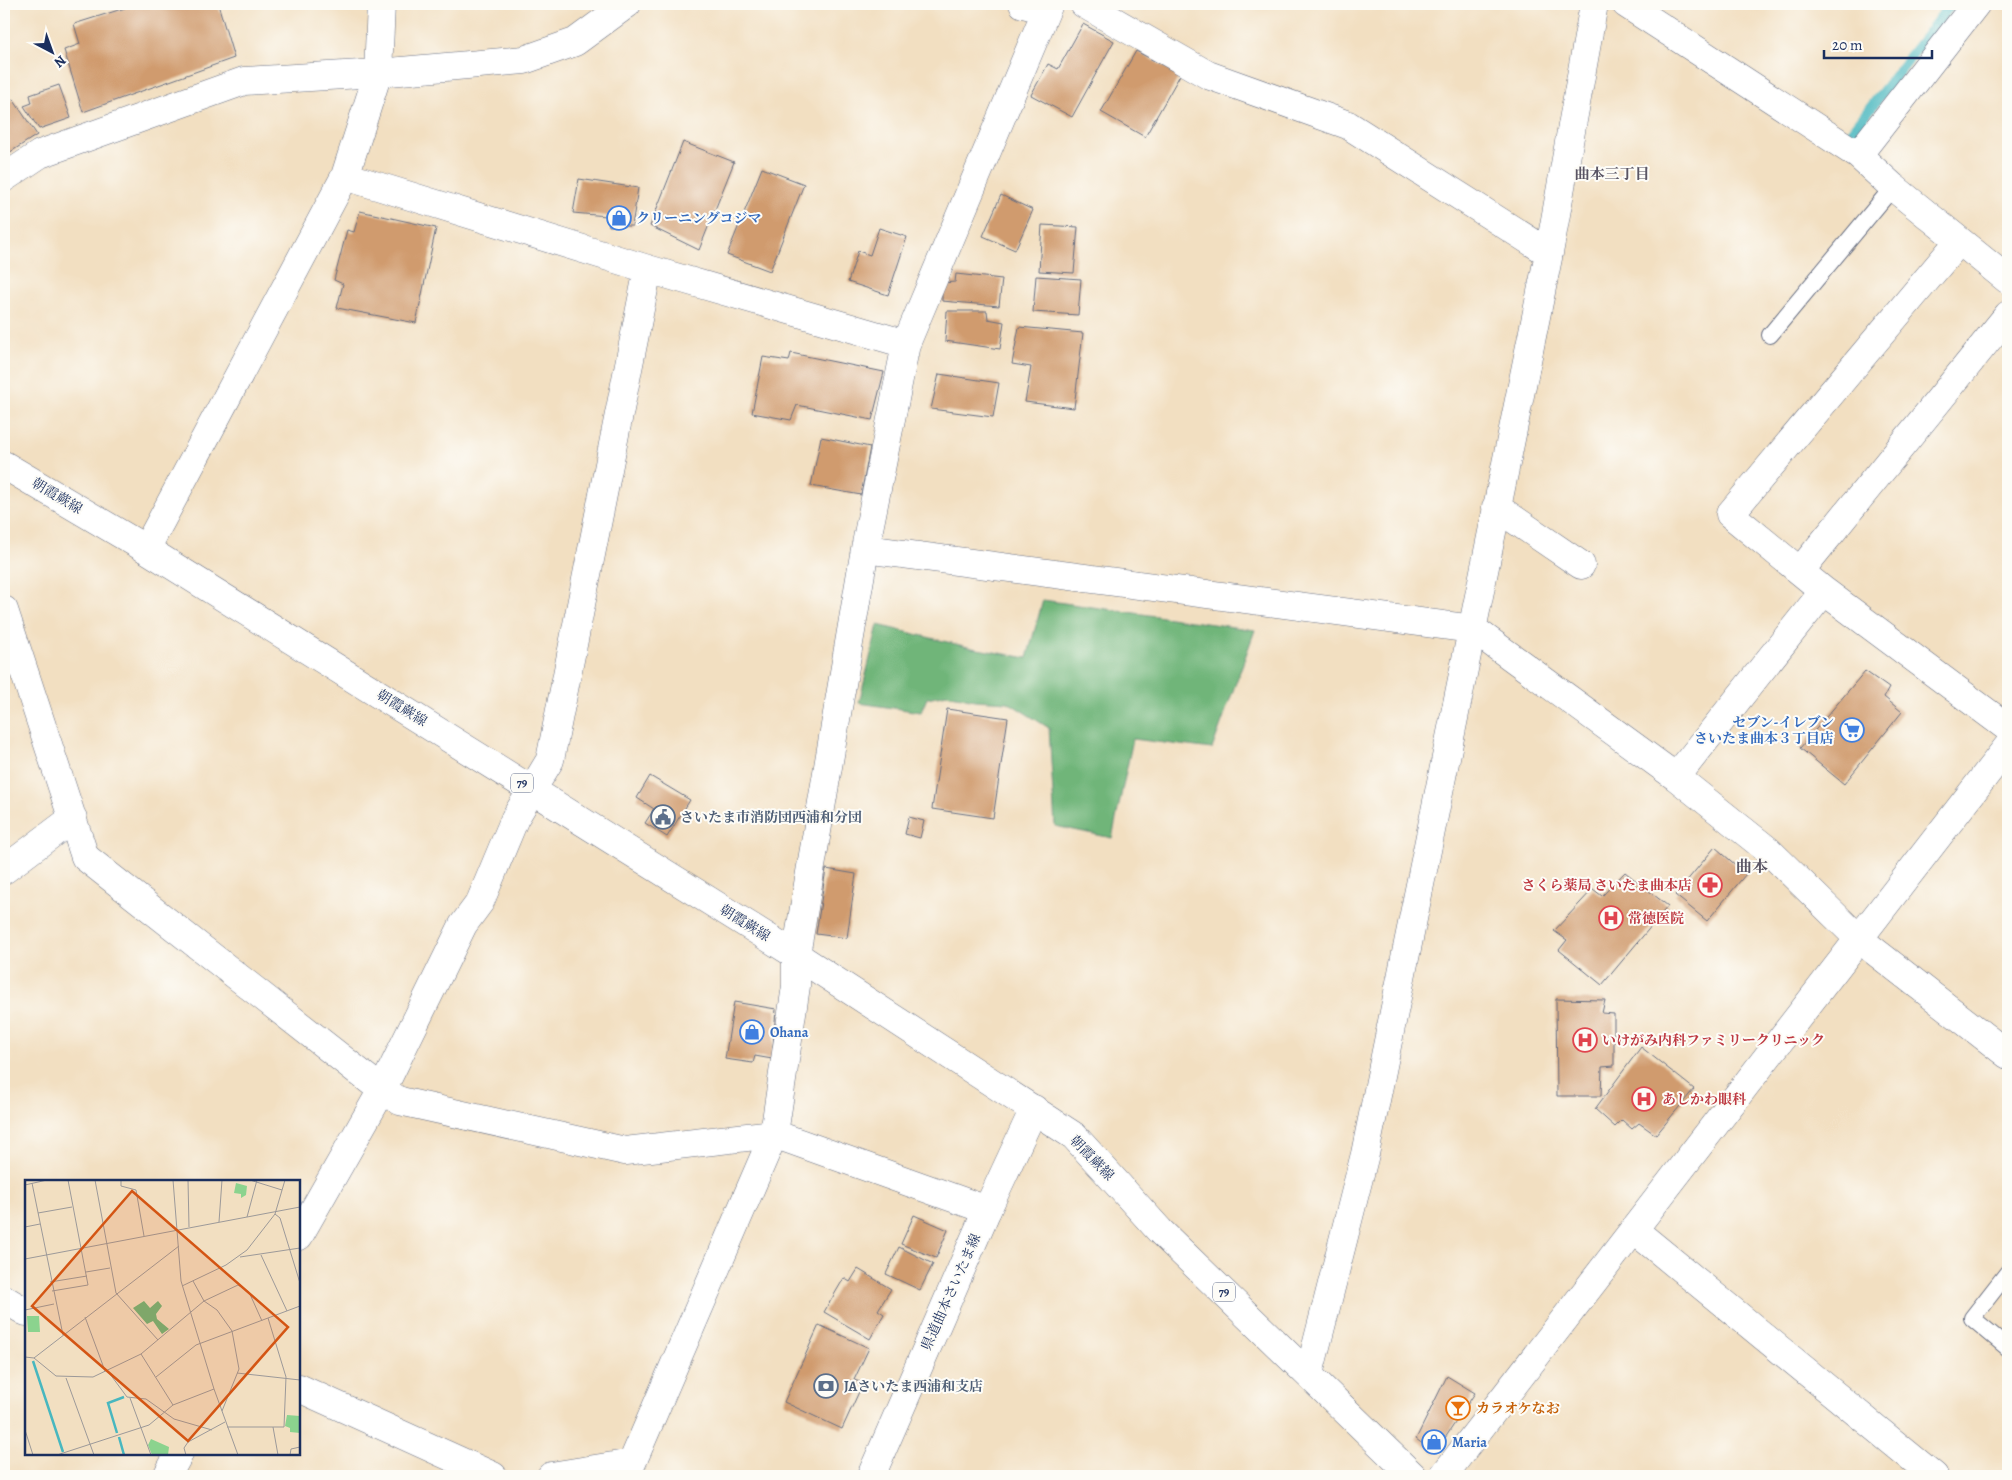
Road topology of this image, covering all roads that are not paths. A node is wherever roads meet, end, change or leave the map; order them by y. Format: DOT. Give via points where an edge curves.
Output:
graph roads {
  1 [pos="381,4"];
  2 [pos="627,4"];
  3 [pos="1084,4"];
  4 [pos="1594,4"];
  5 [pos="1626,4"];
  6 [pos="1976,4"];
  7 [pos="1040,6"];
  8 [pos="378,73"];
  9 [pos="1858,154"];
  10 [pos="344,176"];
  11 [pos="4,178"];
  12 [pos="1893,187"];
  13 [pos="1959,241"];
  14 [pos="1549,253"];
  15 [pos="648,268"];
  16 [pos="2008,280"];
  17 [pos="2008,315"];
  18 [pos="1770,335"];
  19 [pos="906,344"];
  20 [pos="4,464"];
  21 [pos="1496,507"];
  22 [pos="146,549"];
  23 [pos="865,549"];
  24 [pos="1581,565"];
  25 [pos="1800,571"];
  26 [pos="1824,591"];
  27 [pos="4,610"];
  28 [pos="1473,629"];
  29 [pos="2008,728"];
  30 [pos="2008,746"];
  31 [pos="1676,777"];
  32 [pos="533,790"];
  33 [pos="73,818"];
  34 [pos="4,870"];
  35 [pos="1859,939"];
  36 [pos="796,955"];
  37 [pos="2008,1055"];
  38 [pos="382,1090"];
  39 [pos="1034,1109"];
  40 [pos="774,1134"];
  41 [pos="987,1210"];
  42 [pos="1634,1230"];
  43 [pos="300,1234"];
  44 [pos="2008,1272"];
  45 [pos="4,1299"];
  46 [pos="25,1311"];
  47 [pos="2008,1348"];
  48 [pos="1309,1374"];
  49 [pos="300,1388"];
  50 [pos="178,1455"];
  51 [pos="167,1476"];
  52 [pos="493,1476"];
  53 [pos="551,1476"];
  54 [pos="871,1476"];
  55 [pos="1413,1476"];
  56 [pos="1443,1476"];
  57 [pos="1934,1476"];
  1 -- 8 [label="street"];
  2 -- 8 [label="street" via="575,42 524,60"];
  3 -- 14 [label="street" via="1208,75 1348,125"];
  4 -- 14 [label="street"];
  5 -- 9 [label="street"];
  6 -- 9 [label="street"];
  7 -- 19 [label="street"];
  8 -- 10 [label="street"];
  8 -- 11 [label="street" via="244,81 40,154"];
  9 -- 12 [label="street"];
  10 -- 15 [label="street"];
  10 -- 22 [label="street"];
  12 -- 13 [label="street"];
  12 -- 18 [label="lane"];
  13 -- 16 [label="street"];
  13 -- 25 [label="street" via="1730,514"];
  14 -- 21 [label="street"];
  15 -- 19 [label="street"];
  15 -- 32 [label="street" via="550,760"];
  17 -- 25 [label="street"];
  19 -- 23 [label="street"];
  20 -- 22 [label="street, 朝霞蕨線 / 79"];
  21 -- 24 [label="street"];
  21 -- 28 [label="street"];
  22 -- 32 [label="street, 朝霞蕨線 / 79"];
  23 -- 28 [label="street"];
  23 -- 36 [label="street"];
  25 -- 26 [label="street"];
  26 -- 29 [label="street"];
  26 -- 31 [label="street"];
  27 -- 33 [label="street"];
  28 -- 31 [label="street"];
  28 -- 48 [label="street" via="1365,1154"];
  30 -- 35 [label="street"];
  31 -- 35 [label="street" via="1769,850"];
  32 -- 36 [label="street, 朝霞蕨線 / 79"];
  32 -- 38 [label="street" via="516,818 480,902 463,925"];
  33 -- 34 [label="street"];
  33 -- 38 [label="street" via="85,857"];
  35 -- 37 [label="street"];
  35 -- 42 [label="street"];
  36 -- 39 [label="street, 朝霞蕨線 / 79"];
  36 -- 40 [label="street" via="796,986"];
  38 -- 40 [label="street" via="400,1102 625,1152"];
  38 -- 43 [label="street"];
  39 -- 41 [label="street, 県道曲本さいたま線"];
  39 -- 48 [label="street, 朝霞蕨線 / 79" via="1074,1136 1160,1232"];
  40 -- 41 [label="street"];
  40 -- 53 [label="street" via="632,1463"];
  41 -- 54 [label="street, 県道曲本さいたま線"];
  42 -- 56 [label="street"];
  42 -- 57 [label="street"];
  44 -- 47 [label="lane" via="1972,1318"];
  45 -- 46 [label="street"];
  48 -- 55 [label="street, 朝霞蕨線 / 79"];
  49 -- 52 [label="street"];
  50 -- 51 [label="street"];
}
